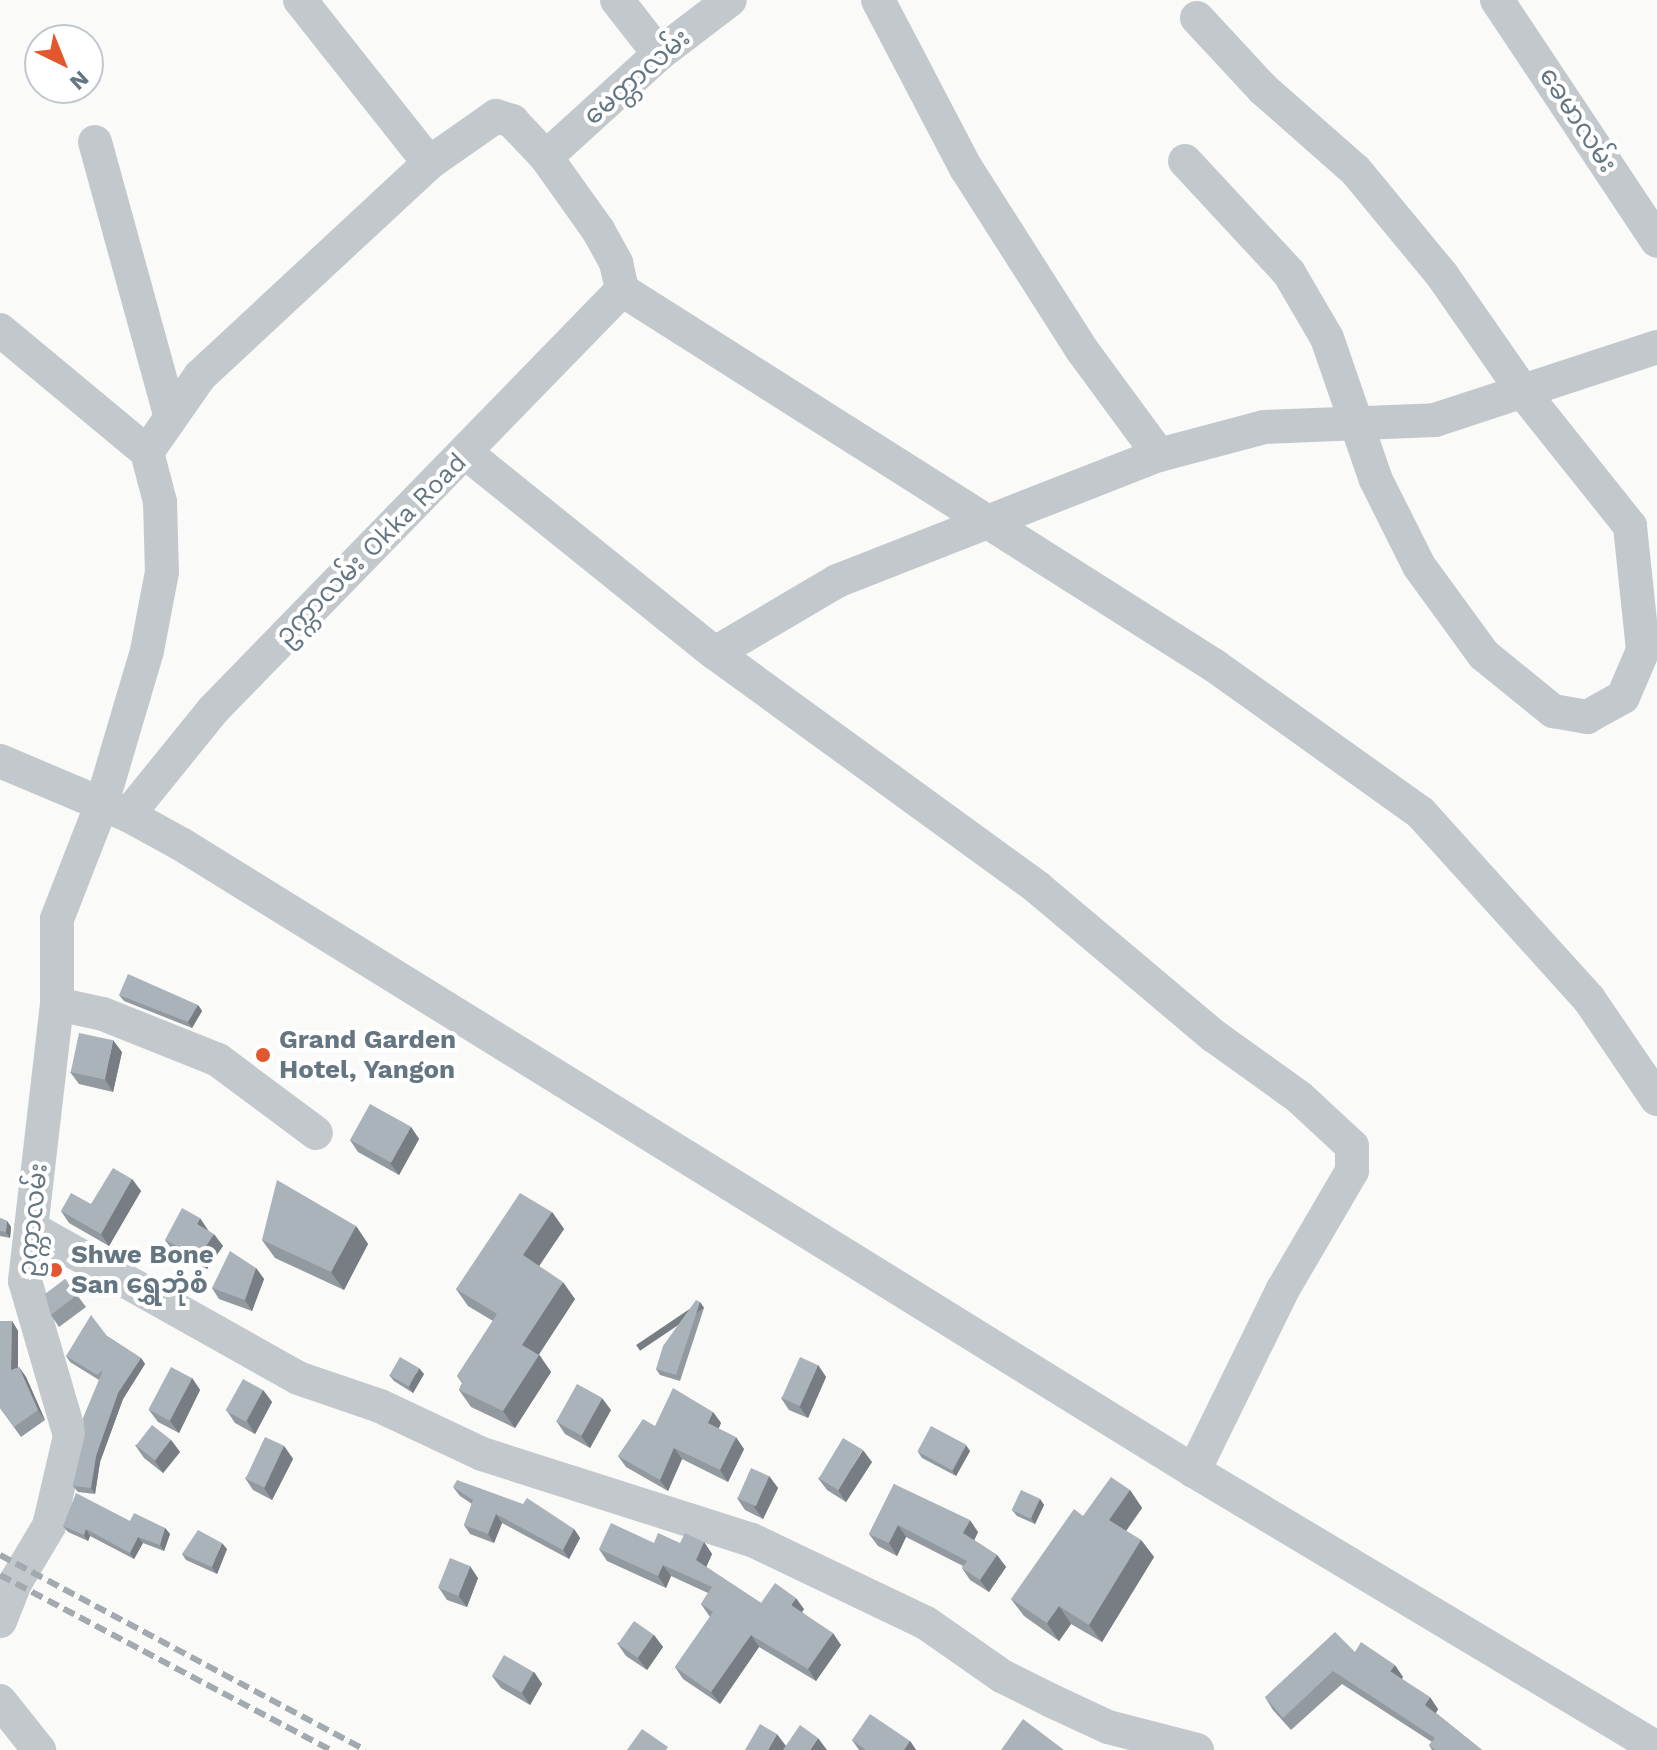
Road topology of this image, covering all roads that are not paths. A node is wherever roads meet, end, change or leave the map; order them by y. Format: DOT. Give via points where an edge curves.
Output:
graph roads {
  1 [pos="300,0"];
  2 [pos="617,0"];
  3 [pos="730,0"];
  4 [pos="878,0"];
  5 [pos="1497,0"];
  6 [pos="1197,18"];
  7 [pos="659,54"];
  8 [pos="95,142"];
  9 [pos="546,157"];
  10 [pos="1185,161"];
  11 [pos="429,163"];
  12 [pos="1657,241"];
  13 [pos="622,290"];
  14 [pos="0,330"];
  15 [pos="1657,347"];
  16 [pos="1524,393"];
  17 [pos="171,417"];
  18 [pos="1358,425"];
  19 [pos="147,452"];
  20 [pos="466,453"];
  21 [pos="1159,455"];
  22 [pos="993,522"];
  23 [pos="715,653"];
  24 [pos="0,761"];
  25 [pos="115,810"];
  26 [pos="57,1004"];
  27 [pos="1657,1099"];
  28 [pos="316,1133"];
  29 [pos="31,1228"];
  30 [pos="12,1276"];
  31 [pos="1194,1471"];
  32 [pos="0,1621"];
  33 [pos="0,1701"];
  34 [pos="1657,1748"];
  35 [pos="39,1750"];
  36 [pos="1197,1750"];
  1 -- 11 [label="street"];
  2 -- 7 [label="street"];
  3 -- 7 [label="street, မေတ္တာလမ်း"];
  4 -- 21 [label="street" via="966,168 1082,350"];
  5 -- 12 [label="street, ခေမာလမ်း"];
  6 -- 16 [label="street" via="1263,89 1355,170 1442,275"];
  7 -- 9 [label="street, မေတ္တာလမ်း"];
  8 -- 17 [label="street"];
  9 -- 11 [label="street" via="512,121 496,116"];
  9 -- 13 [label="street" via="598,230 616,263"];
  10 -- 18 [label="street" via="1289,273 1327,338"];
  11 -- 17 [label="street" via="200,376"];
  13 -- 20 [label="street, ဥက္ကာလမ်း Okka Road"];
  13 -- 22 [label="street"];
  14 -- 19 [label="street"];
  15 -- 16 [label="street"];
  16 -- 18 [label="street" via="1435,420"];
  16 -- 18 [label="street" via="1630,526 1643,650 1623,697 1587,717 1553,711 1484,655 1419,566 1376,480"];
  17 -- 19 [label="street"];
  18 -- 21 [label="street" via="1264,427"];
  19 -- 25 [label="street" via="160,502 162,572"];
  20 -- 23 [label="street"];
  20 -- 25 [label="street, ဥက္ကာလမ်း Okka Road"];
  21 -- 22 [label="street"];
  22 -- 23 [label="street" via="837,581"];
  22 -- 27 [label="street" via="1215,666 1420,812 1589,999"];
  23 -- 31 [label="street" via="1038,888 1214,1036 1299,1097 1352,1146 1352,1171 1276,1303"];
  24 -- 25 [label="street"];
  25 -- 26 [label="street, ဥက္ကာလမ်း" via="57,919"];
  25 -- 31 [label="street"];
  26 -- 28 [label="street" via="103,1014 218,1060"];
  26 -- 29 [label="street, ဥက္ကာလမ်း"];
  29 -- 30 [label="street, ဥက္ကာလမ်း"];
  29 -- 36 [label="street" via="298,1378 380,1406 482,1454 752,1540 926,1623 1002,1676 1052,1701 1108,1727"];
  30 -- 32 [label="street, ဥက္ကာလမ်း" via="70,1436 49,1526 15,1583"];
  31 -- 34 [label="street"];
  33 -- 35 [label="street"];
}
